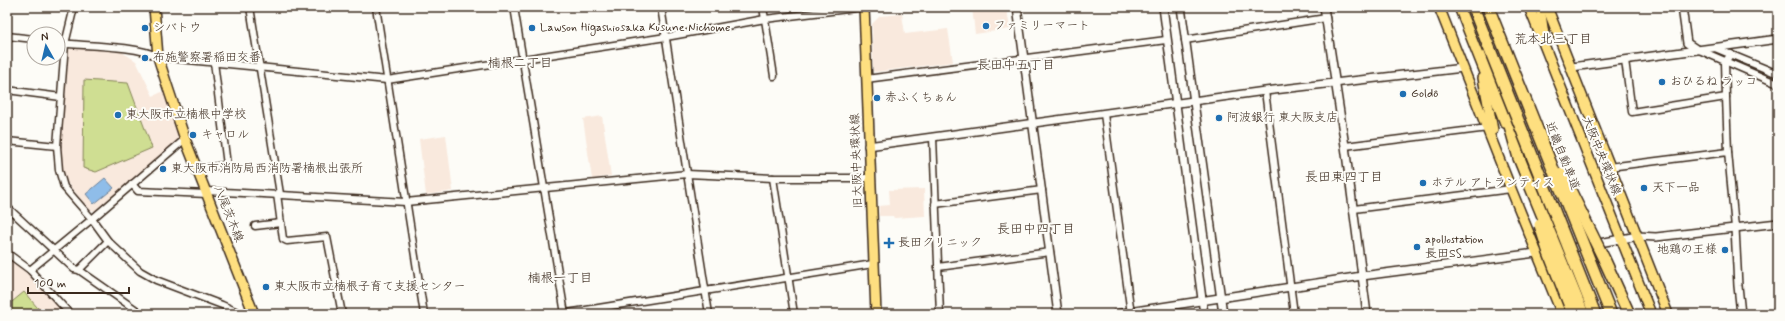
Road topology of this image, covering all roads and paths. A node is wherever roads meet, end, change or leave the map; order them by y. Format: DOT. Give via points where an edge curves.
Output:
graph roads {
  1 [pos="74,7"];
  2 [pos="154,7"];
  3 [pos="250,7"];
  4 [pos="376,7"];
  5 [pos="514,7"];
  6 [pos="661,7"];
  7 [pos="763,7"];
  8 [pos="864,7"];
  9 [pos="1016,7"];
  10 [pos="1162,7"];
  11 [pos="1181,7"];
  12 [pos="1324,7"];
  13 [pos="1439,7"];
  14 [pos="1459,7"];
  15 [pos="1471,7"];
  16 [pos="1488,7"];
  17 [pos="1529,7"];
  18 [pos="1540,7"];
  19 [pos="1547,7"];
  20 [pos="1682,7"];
  21 [pos="1326,18"];
  22 [pos="765,19"];
  23 [pos="7,36"];
  24 [pos="666,37"];
  25 [pos="26,39"];
  26 [pos="1778,39"];
  27 [pos="66,40"];
  28 [pos="1166,40"];
  29 [pos="1185,40"];
  30 [pos="66,44"];
  31 [pos="1715,48"];
  32 [pos="1696,49"];
  33 [pos="1546,50"];
  34 [pos="1478,54"];
  35 [pos="1730,54"];
  36 [pos="158,57"];
  37 [pos="1024,58"];
  38 [pos="522,59"];
  39 [pos="1625,60"];
  40 [pos="214,62"];
  41 [pos="1725,62"];
  42 [pos="63,66"];
  43 [pos="259,67"];
  44 [pos="1572,67"];
  45 [pos="1463,68"];
  46 [pos="1778,74"];
  47 [pos="774,76"];
  48 [pos="866,79"];
  49 [pos="387,80"];
  50 [pos="1336,83"];
  51 [pos="1778,84"];
  52 [pos="7,90"];
  53 [pos="1265,91"];
  54 [pos="1726,97"];
  55 [pos="61,98"];
  56 [pos="1526,101"];
  57 [pos="1194,102"];
  58 [pos="1175,104"];
  59 [pos="1104,114"];
  60 [pos="1033,123"];
  61 [pos="1488,128"];
  62 [pos="933,137"];
  63 [pos="185,139"];
  64 [pos="7,141"];
  65 [pos="57,146"];
  66 [pos="868,146"];
  67 [pos="1345,146"];
  68 [pos="1728,152"];
  69 [pos="1498,153"];
  70 [pos="1519,158"];
  71 [pos="1609,168"];
  72 [pos="197,169"];
  73 [pos="687,174"];
  74 [pos="773,178"];
  75 [pos="870,178"];
  76 [pos="132,184"];
  77 [pos="543,189"];
  78 [pos="1511,189"];
  79 [pos="1042,190"];
  80 [pos="207,192"];
  81 [pos="278,194"];
  82 [pos="406,202"];
  83 [pos="935,204"];
  84 [pos="7,207"];
  85 [pos="1354,209"];
  86 [pos="92,219"];
  87 [pos="281,223"];
  88 [pos="1778,223"];
  89 [pos="255,226"];
  90 [pos="1735,228"];
  91 [pos="1638,236"];
  92 [pos="1621,239"];
  93 [pos="108,241"];
  94 [pos="53,250"];
  95 [pos="1555,251"];
  96 [pos="1050,252"];
  97 [pos="1538,252"];
  98 [pos="7,253"];
  99 [pos="873,264"];
  100 [pos="938,267"];
  101 [pos="30,270"];
  102 [pos="79,270"];
  103 [pos="1362,276"];
  104 [pos="788,277"];
  105 [pos="1290,288"];
  106 [pos="706,291"];
  107 [pos="1220,298"];
  108 [pos="1202,301"];
  109 [pos="1131,313"];
  110 [pos="70,314"];
  111 [pos="142,314"];
  112 [pos="242,314"];
  113 [pos="254,314"];
  114 [pos="342,314"];
  115 [pos="424,314"];
  116 [pos="563,314"];
  117 [pos="709,314"];
  118 [pos="794,314"];
  119 [pos="876,314"];
  120 [pos="940,314"];
  121 [pos="1058,314"];
  122 [pos="1116,314"];
  123 [pos="1204,314"];
  124 [pos="1223,314"];
  125 [pos="1294,314"];
  126 [pos="1367,314"];
  127 [pos="1562,314"];
  128 [pos="1573,314"];
  129 [pos="1581,314"];
  130 [pos="1595,314"];
  131 [pos="1611,314"];
  132 [pos="1629,314"];
  133 [pos="1650,314"];
  134 [pos="1668,314"];
  135 [pos="1741,314"];
  1 -- 27 [label="street"];
  2 -- 36 [label="main road, 八尾茨木線"];
  3 -- 43 [label="street"];
  4 -- 49 [label="street"];
  5 -- 38 [label="street"];
  6 -- 24 [label="street"];
  7 -- 22 [label="street"];
  8 -- 22 [label="street"];
  8 -- 48 [label="main road, 旧大阪中央環状線"];
  9 -- 37 [label="street"];
  10 -- 28 [label="street"];
  11 -- 29 [label="street"];
  12 -- 21 [label="street"];
  13 -- 45 [label="main road"];
  14 -- 34 [label="main road"];
  15 -- 70 [label="highway" via="1502,97"];
  15 -- 130 [label="highway, bridge"];
  16 -- 56 [label="highway, 近畿自動車道, bridge"];
  17 -- 33 [label="main road, 大阪中央環状線"];
  18 -- 33 [label="main road"];
  19 -- 44 [label="main road"];
  20 -- 32 [label="street" via="1687,43"];
  21 -- 29 [label="street"];
  21 -- 50 [label="street"];
  22 -- 24 [label="street"];
  22 -- 47 [label="street"];
  23 -- 25 [label="street"];
  24 -- 38 [label="street"];
  24 -- 73 [label="street"];
  26 -- 31 [label="street"];
  28 -- 37 [label="street"];
  28 -- 58 [label="street"];
  29 -- 57 [label="street"];
  30 -- 36 [label="street" via="134,49 150,52"];
  31 -- 32 [label="street"];
  31 -- 35 [label="street"];
  32 -- 39 [label="street"];
  32 -- 41 [label="street"];
  33 -- 92 [label="main road, 大阪中央環状線"];
  34 -- 69 [label="main road"];
  34 -- 95 [label="main road"];
  35 -- 41 [label="street"];
  35 -- 46 [label="street"];
  36 -- 40 [label="street"];
  36 -- 63 [label="main road, 八尾茨木線"];
  37 -- 48 [label="street"];
  37 -- 60 [label="street"];
  38 -- 49 [label="street"];
  38 -- 77 [label="street"];
  39 -- 44 [label="street"];
  39 -- 54 [label="street" via="1632,112"];
  40 -- 43 [label="street"];
  40 -- 72 [label="street" via="227,165"];
  41 -- 51 [label="street"];
  41 -- 54 [label="street"];
  42 -- 55 [label="street"];
  43 -- 49 [label="street"];
  43 -- 81 [label="street"];
  44 -- 71 [label="main road"];
  45 -- 50 [label="street"];
  45 -- 61 [label="main road"];
  48 -- 66 [label="main road, 旧大阪中央環状線"];
  49 -- 82 [label="street"];
  50 -- 53 [label="street"];
  50 -- 67 [label="street"];
  52 -- 55 [label="street"];
  53 -- 57 [label="street"];
  53 -- 105 [label="street"];
  54 -- 68 [label="street"];
  55 -- 65 [label="street"];
  56 -- 131 [label="highway, 近畿自動車道, bridge"];
  56 -- 132 [label="highway, bridge"];
  57 -- 58 [label="street"];
  57 -- 107 [label="street"];
  58 -- 59 [label="street"];
  58 -- 108 [label="street"];
  59 -- 60 [label="street"];
  59 -- 109 [label="street"];
  60 -- 62 [label="street"];
  60 -- 79 [label="street"];
  61 -- 67 [label="street"];
  61 -- 69 [label="main road"];
  62 -- 66 [label="street"];
  62 -- 83 [label="street"];
  63 -- 72 [label="main road, 八尾茨木線"];
  63 -- 76 [label="street"];
  64 -- 65 [label="street"];
  65 -- 86 [label="street" via="59,170 64,187"];
  66 -- 75 [label="main road, 旧大阪中央環状線"];
  67 -- 85 [label="street"];
  68 -- 71 [label="street"];
  68 -- 90 [label="street"];
  69 -- 78 [label="main road"];
  70 -- 128 [label="highway, bridge" via="1548,253"];
  70 -- 129 [label="highway, bridge"];
  71 -- 91 [label="main road"];
  72 -- 80 [label="main road, 八尾茨木線"];
  73 -- 74 [label="street"];
  73 -- 77 [label="street"];
  73 -- 106 [label="street"];
  74 -- 75 [label="street"];
  74 -- 104 [label="street"];
  75 -- 99 [label="main road, 旧大阪中央環状線"];
  76 -- 80 [label="street" via="138,191"];
  76 -- 86 [label="street"];
  77 -- 82 [label="street"];
  77 -- 116 [label="street"];
  78 -- 85 [label="street"];
  78 -- 97 [label="main road"];
  79 -- 83 [label="street"];
  79 -- 96 [label="street"];
  80 -- 81 [label="street"];
  80 -- 113 [label="main road, 八尾茨木線"];
  81 -- 82 [label="street"];
  81 -- 87 [label="street"];
  82 -- 115 [label="street"];
  83 -- 100 [label="street"];
  84 -- 94 [label="street"];
  85 -- 103 [label="street"];
  86 -- 93 [label="street"];
  86 -- 94 [label="street"];
  87 -- 89 [label="street"];
  87 -- 114 [label="street" via="283,239 287,242 327,237"];
  88 -- 90 [label="street"];
  90 -- 91 [label="street" via="1656,237"];
  90 -- 135 [label="street"];
  91 -- 92 [label="street"];
  91 -- 134 [label="main road"];
  92 -- 95 [label="street"];
  92 -- 133 [label="main road, 大阪中央環状線"];
  93 -- 102 [label="street"];
  93 -- 112 [label="street" via="135,267 156,280"];
  94 -- 101 [label="street"];
  94 -- 102 [label="street" via="74,269"];
  95 -- 97 [label="street"];
  95 -- 129 [label="main road"];
  96 -- 100 [label="street"];
  96 -- 121 [label="street"];
  97 -- 103 [label="street"];
  97 -- 127 [label="main road"];
  98 -- 101 [label="street"];
  99 -- 104 [label="street"];
  99 -- 119 [label="main road, 旧大阪中央環状線"];
  100 -- 120 [label="street"];
  101 -- 110 [label="street"];
  102 -- 111 [label="street"];
  103 -- 105 [label="street"];
  103 -- 126 [label="street"];
  104 -- 106 [label="street"];
  104 -- 118 [label="street"];
  105 -- 107 [label="street"];
  105 -- 125 [label="street"];
  106 -- 116 [label="street"];
  106 -- 117 [label="street"];
  107 -- 108 [label="street"];
  107 -- 124 [label="street"];
  108 -- 109 [label="street"];
  108 -- 123 [label="street"];
  109 -- 122 [label="street"];
}
